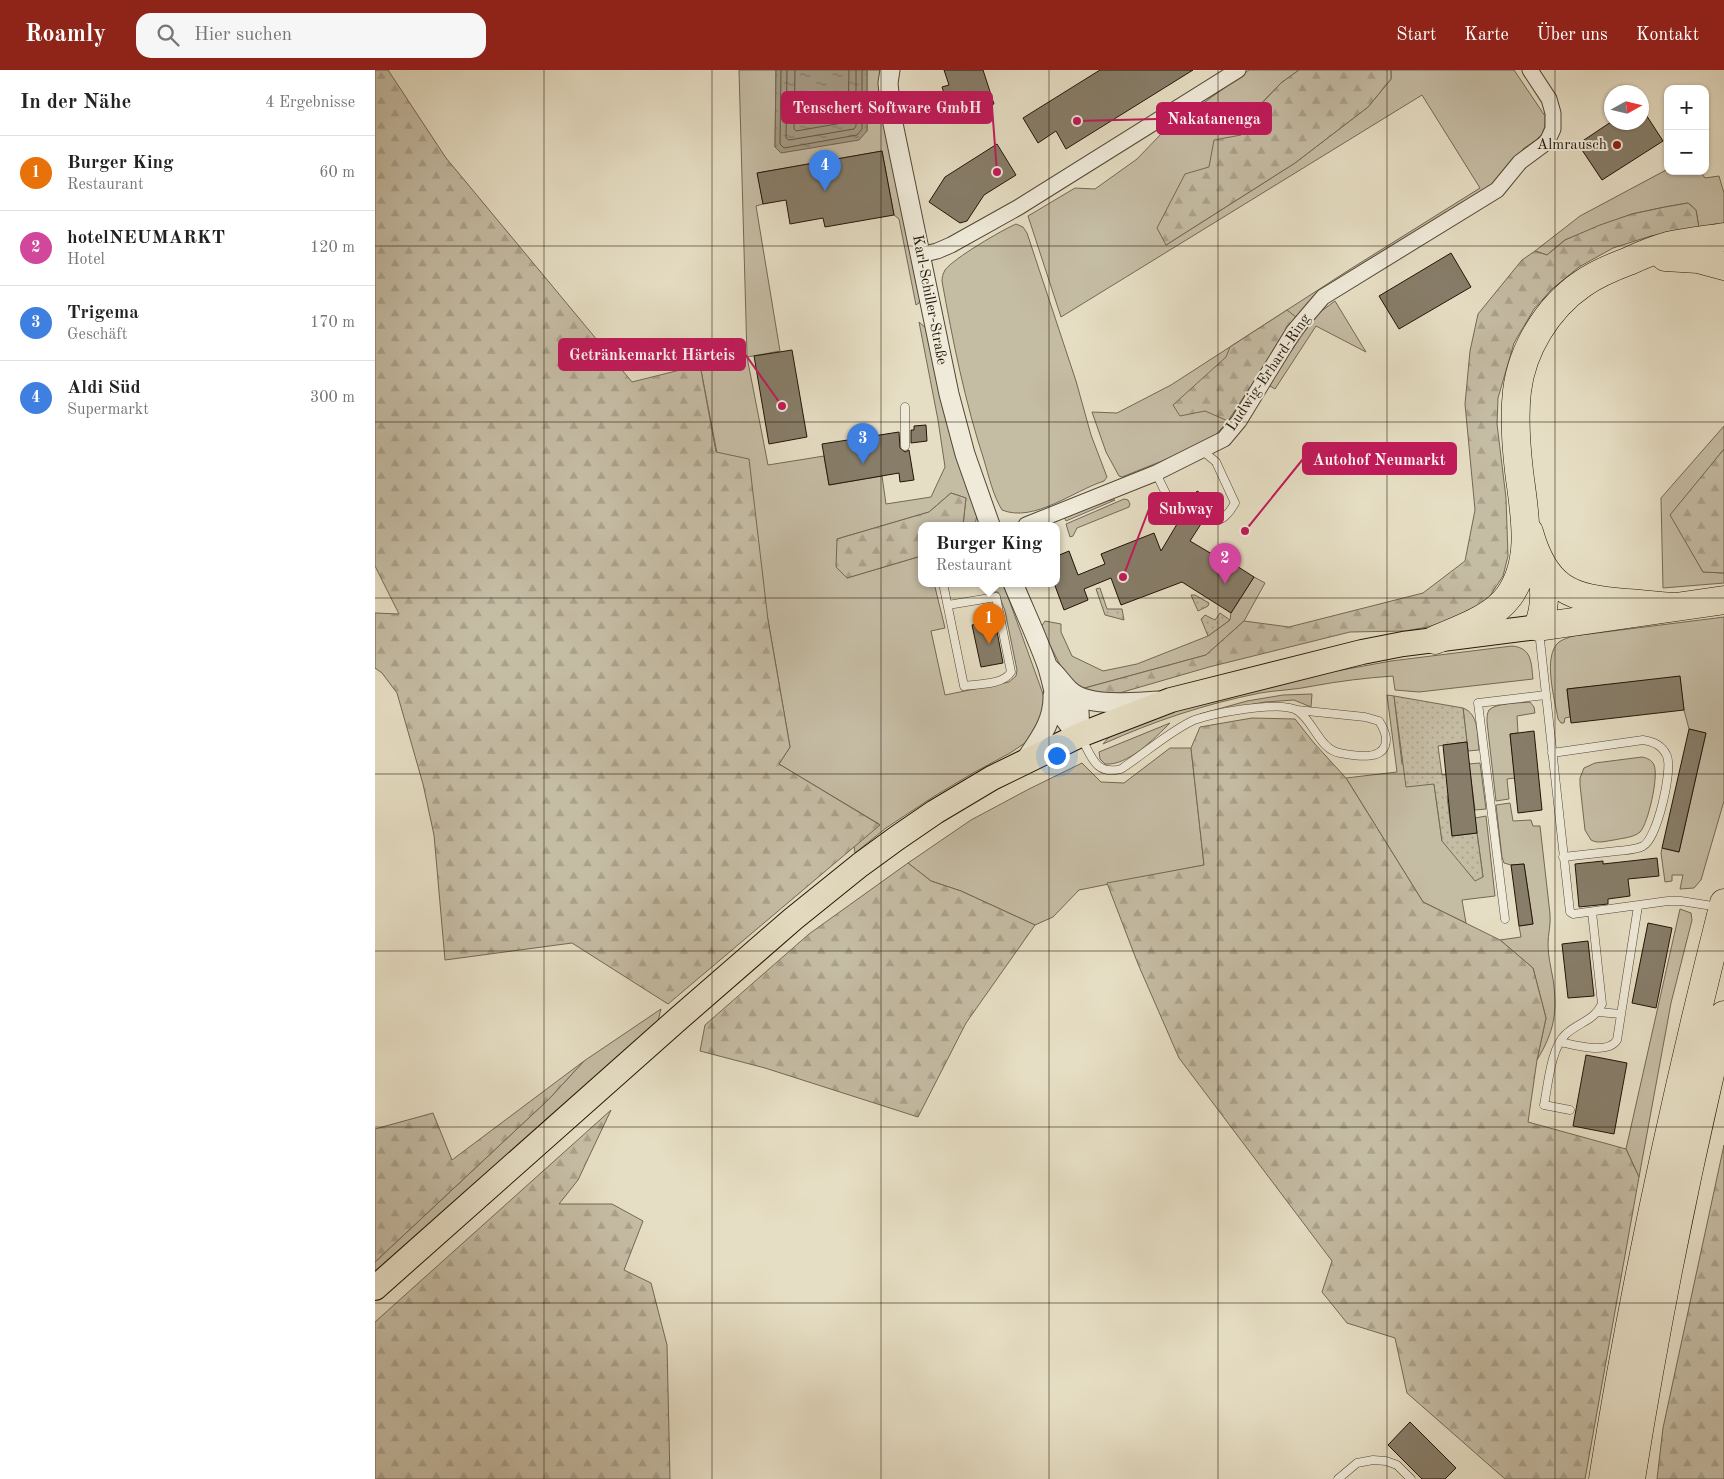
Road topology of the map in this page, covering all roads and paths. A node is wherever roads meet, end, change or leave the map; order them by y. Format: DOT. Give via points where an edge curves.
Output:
graph roads {
  1 [pos="890,70"];
  2 [pos="1238,70"];
  3 [pos="1530,70"];
  4 [pos="1724,237"];
  5 [pos="920,255"];
  6 [pos="1629,261"];
  7 [pos="1724,266"];
  8 [pos="905,407"];
  9 [pos="905,446"];
  10 [pos="1203,451"];
  11 [pos="1156,473"];
  12 [pos="1186,509"];
  13 [pos="1204,519"];
  14 [pos="989,522"];
  15 [pos="1034,522"];
  16 [pos="1530,559"];
  17 [pos="944,587"];
  18 [pos="1015,587"];
  19 [pos="1724,600"];
  20 [pos="948,605"];
  21 [pos="1676,607"];
  22 [pos="1538,626"];
  23 [pos="1435,640"];
  24 [pos="1062,690"];
  25 [pos="1546,695"];
  26 [pos="1171,700"];
  27 [pos="1297,710"];
  28 [pos="1080,736"];
  29 [pos="1553,753"];
  30 [pos="1024,762"];
  31 [pos="1563,857"];
  32 [pos="1638,906"];
  33 [pos="1723,906"];
  34 [pos="1592,912"];
  35 [pos="1505,919"];
  36 [pos="1598,1012"];
  37 [pos="1621,1014"];
  38 [pos="1724,1015"];
  39 [pos="1560,1042"];
  40 [pos="1569,1110"];
  41 [pos="375,1288"];
  42 [pos="1338,1479"];
  43 [pos="1411,1479"];
  44 [pos="1603,1479"];
  45 [pos="1631,1479"];
  1 -- 5 [label="street, Karl-Schiller-Straße" via="891,114"];
  2 -- 5 [label="street" via="1019,207 951,246"];
  3 -- 10 [label="street, Ludwig-Erhard-Ring" via="1549,99 1553,113 1553,129 1547,142 1521,162 1497,190 1323,297 1294,331 1232,431"];
  4 -- 6 [label="highway" via="1667,247"];
  5 -- 14 [label="street, Karl-Schiller-Straße" via="952,408"];
  6 -- 7 [label="highway" via="1676,257"];
  6 -- 16 [label="highway" via="1591,278 1568,294 1548,316 1521,372 1515,415 1525,547"];
  8 -- 9 [label="lane"];
  10 -- 11 [label="street, Ludwig-Erhard-Ring"];
  10 -- 13 [label="lane" via="1215,462 1235,503 1220,520"];
  11 -- 12 [label="lane" via="1168,498"];
  11 -- 15 [label="street, Ludwig-Erhard-Ring"];
  16 -- 21 [label="highway" via="1565,589 1588,599"];
  16 -- 22 [label="highway" via="1545,597"];
  16 -- 23 [label="highway" via="1500,605 1471,624"];
  17 -- 20 [label="lane"];
  18 -- 24 [label="street" via="1047,666"];
  19 -- 21 [label="highway"];
  20 -- 20 [label="lane" via="964,686 1004,680 1011,672 996,597"];
  21 -- 22 [label="highway"];
  22 -- 23 [label="main road"];
  22 -- 25 [label="lane"];
  23 -- 26 [label="main road" via="1322,661"];
  24 -- 26 [label="street" via="1104,702"];
  24 -- 28 [label="street" via="1080,717"];
  24 -- 30 [label="street" via="1042,736"];
  25 -- 29 [label="lane"];
  25 -- 35 [label="lane" via="1478,703"];
  26 -- 28 [label="main road"];
  27 -- 27 [label="lane" via="1379,721 1385,732 1385,748 1376,754 1337,753 1323,742"];
  27 -- 28 [label="lane" via="1259,707 1191,721 1121,770 1113,772 1095,764"];
  28 -- 30 [label="main road"];
  29 -- 31 [label="lane"];
  29 -- 31 [label="lane" via="1643,740 1662,748 1669,764 1667,786 1649,841 1631,849"];
  30 -- 41 [label="main road" via="920,822 793,919"];
  31 -- 34 [label="lane" via="1570,912"];
  32 -- 33 [label="lane" via="1681,901"];
  32 -- 34 [label="lane"];
  32 -- 37 [label="lane"];
  33 -- 44 [label="highway" via="1673,1113 1616,1397"];
  34 -- 36 [label="lane" via="1602,997"];
  36 -- 37 [label="lane"];
  36 -- 39 [label="lane" via="1566,1034"];
  37 -- 39 [label="lane" via="1614,1045 1592,1048"];
  38 -- 45 [label="highway" via="1698,1123"];
  39 -- 40 [label="lane" via="1553,1059 1544,1105"];
  42 -- 43 [label="lane" via="1357,1463 1373,1460 1397,1465"];
}
